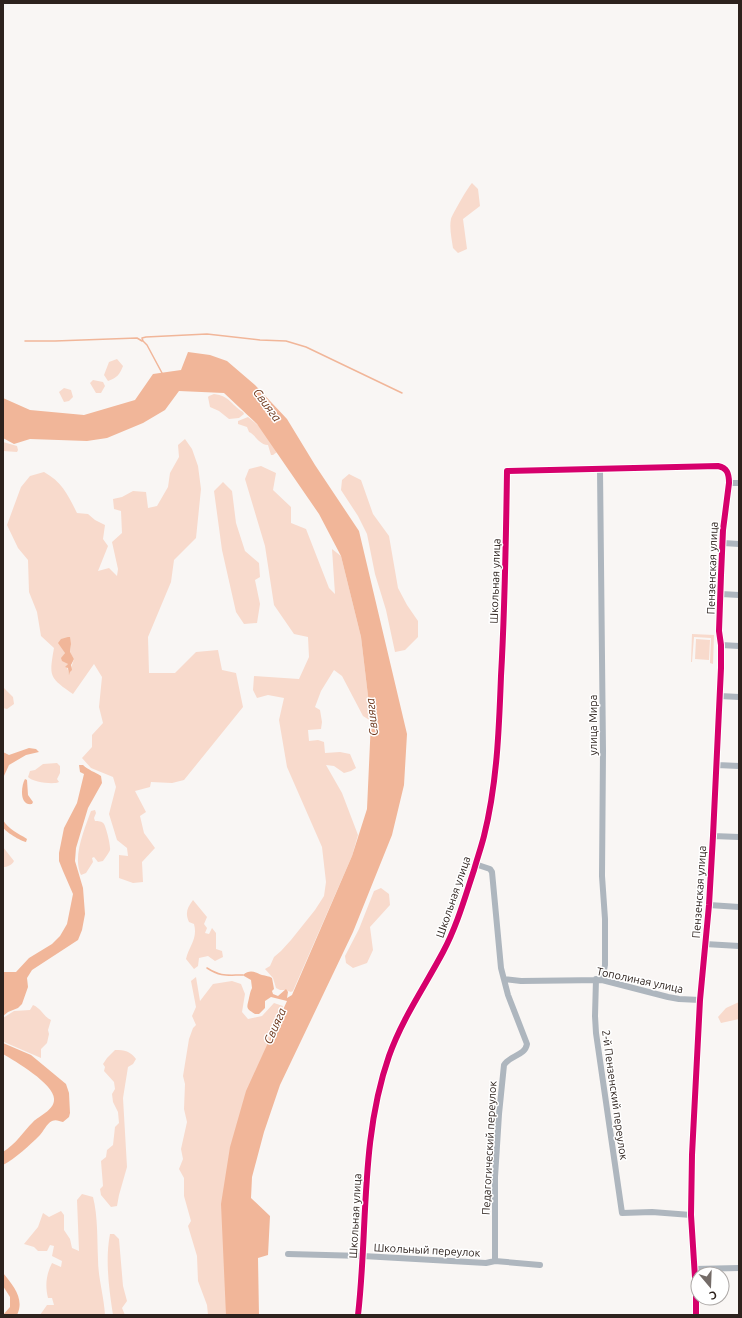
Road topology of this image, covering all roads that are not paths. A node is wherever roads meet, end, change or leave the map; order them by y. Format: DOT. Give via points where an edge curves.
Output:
graph roads {
  1 [pos="600,470"];
  2 [pos="729,483"];
  3 [pos="739,483"];
  4 [pos="723,543"];
  5 [pos="739,544"];
  6 [pos="721,594"];
  7 [pos="739,595"];
  8 [pos="721,645"];
  9 [pos="739,646"];
  10 [pos="720,696"];
  11 [pos="739,697"];
  12 [pos="716,765"];
  13 [pos="739,766"];
  14 [pos="713,836"];
  15 [pos="739,837"];
  16 [pos="475,864"];
  17 [pos="709,905"];
  18 [pos="739,907"];
  19 [pos="705,944"];
  20 [pos="739,946"];
  21 [pos="504,979"];
  22 [pos="599,979"];
  23 [pos="700,1000"];
  24 [pos="691,1215"];
  25 [pos="288,1254"];
  26 [pos="363,1256"];
  27 [pos="495,1262"];
  28 [pos="540,1265"];
  29 [pos="694,1266"];
  30 [pos="358,1315"];
  1 -- 2 [label="street, Пензенская улица" via="718,466 726,470"];
  1 -- 16 [label="street, Школьная улица" via="507,471 506,588 497,763 487,824"];
  1 -- 22 [label="street, улица Мира" via="602,876 605,919 604,965"];
  2 -- 3 [label="street"];
  2 -- 4 [label="street, Пензенская улица"];
  4 -- 5 [label="street"];
  4 -- 6 [label="street, Пензенская улица"];
  6 -- 7 [label="street"];
  6 -- 8 [label="street, Пензенская улица"];
  8 -- 9 [label="street"];
  8 -- 10 [label="street, Пензенская улица"];
  10 -- 11 [label="street"];
  10 -- 12 [label="street, Пензенская улица"];
  12 -- 13 [label="street"];
  12 -- 14 [label="street, Пензенская улица"];
  14 -- 15 [label="street"];
  14 -- 17 [label="street, Пензенская улица"];
  16 -- 21 [label="street" via="490,868 492,872"];
  16 -- 26 [label="street, Школьная улица" via="456,924 444,951 399,1030 378,1094 369,1147"];
  17 -- 18 [label="street"];
  17 -- 19 [label="street, Пензенская улица"];
  19 -- 20 [label="street"];
  19 -- 23 [label="street, Пензенская улица"];
  21 -- 22 [label="street, Тополиная улица"];
  21 -- 27 [label="street, Педагогический переулок" via="527,1044 526,1049 507,1060 504,1065 496,1177"];
  22 -- 23 [label="street, Тополиная улица" via="668,997"];
  22 -- 24 [label="street, 2-й Пензенский переулок" via="596,1033 622,1213"];
  23 -- 24 [label="street, Пензенская улица"];
  24 -- 29 [label="street, Пензенская улица"];
  25 -- 26 [label="street, Школьный переулок"];
  26 -- 27 [label="street, Школьный переулок"];
  26 -- 30 [label="street, Школьная улица"];
  27 -- 28 [label="street, Школьный переулок"];
}
